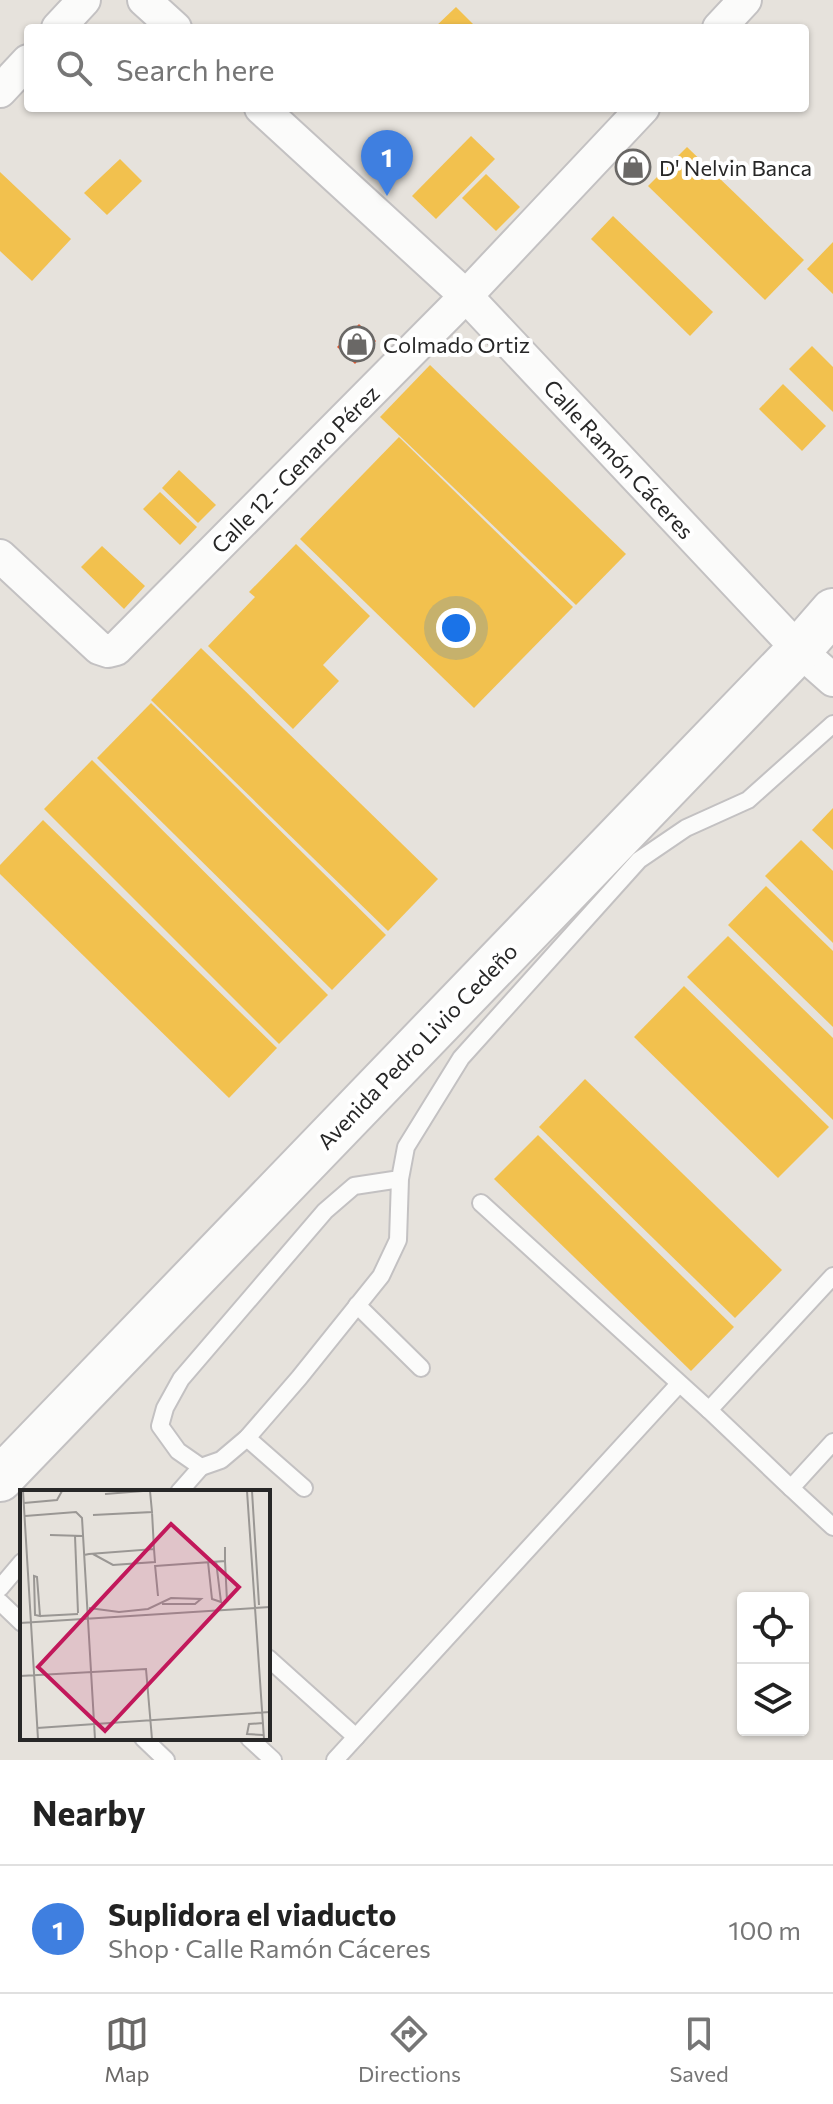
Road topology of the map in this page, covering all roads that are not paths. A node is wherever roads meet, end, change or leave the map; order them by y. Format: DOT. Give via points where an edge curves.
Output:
graph roads {
  1 [pos="84,0"];
  2 [pos="144,0"];
  3 [pos="745,0"];
  4 [pos="62,24"];
  5 [pos="171,24"];
  6 [pos="723,24"];
  7 [pos="24,65"];
  8 [pos="0,91"];
  9 [pos="265,112"];
  10 [pos="639,112"];
  11 [pos="466,296"];
  12 [pos="0,556"];
  13 [pos="833,611"];
  14 [pos="799,650"];
  15 [pos="833,680"];
  16 [pos="833,724"];
  17 [pos="400,1179"];
  18 [pos="481,1203"];
  19 [pos="833,1276"];
  20 [pos="357,1305"];
  21 [pos="421,1368"];
  22 [pos="679,1384"];
  23 [pos="709,1410"];
  24 [pos="247,1438"];
  25 [pos="833,1442"];
  26 [pos="201,1467"];
  27 [pos="0,1479"];
  28 [pos="304,1488"];
  29 [pos="791,1488"];
  30 [pos="181,1490"];
  31 [pos="833,1527"];
  32 [pos="20,1564"];
  33 [pos="0,1588"];
  34 [pos="0,1602"];
  35 [pos="20,1621"];
  36 [pos="270,1660"];
  37 [pos="356,1737"];
  38 [pos="145,1740"];
  39 [pos="251,1740"];
  40 [pos="166,1760"];
  41 [pos="273,1760"];
  42 [pos="335,1760"];
  1 -- 4 [label="street"];
  2 -- 5 [label="street"];
  3 -- 6 [label="street"];
  7 -- 8 [label="street"];
  9 -- 11 [label="street, Calle Ramón Cáceres"];
  10 -- 11 [label="street, Calle 12 - Genaro Pérez"];
  11 -- 12 [label="street, Calle 12 - Genaro Pérez" via="116,649 99,648"];
  11 -- 14 [label="street, Calle Ramón Cáceres"];
  13 -- 14 [label="main road, Avenida Pedro Livio Cedeño"];
  14 -- 15 [label="street, Calle Ramón Cáceres"];
  14 -- 27 [label="main road, Avenida Pedro Livio Cedeño"];
  16 -- 17 [label="lane" via="748,800 686,828 639,860 461,1058 406,1147"];
  17 -- 20 [label="lane" via="398,1240 381,1276"];
  17 -- 26 [label="lane" via="354,1186 325,1211 181,1379 160,1426 178,1451"];
  18 -- 22 [label="lane"];
  19 -- 23 [label="lane"];
  20 -- 21 [label="lane"];
  20 -- 24 [label="lane"];
  22 -- 23 [label="lane"];
  22 -- 37 [label="lane"];
  23 -- 29 [label="lane"];
  24 -- 26 [label="lane" via="221,1460"];
  24 -- 28 [label="lane"];
  25 -- 29 [label="lane"];
  26 -- 30 [label="lane"];
  29 -- 31 [label="lane"];
  32 -- 33 [label="lane"];
  34 -- 35 [label="lane"];
  36 -- 37 [label="lane"];
  37 -- 42 [label="lane"];
  38 -- 40 [label="lane"];
  39 -- 41 [label="lane"];
}
